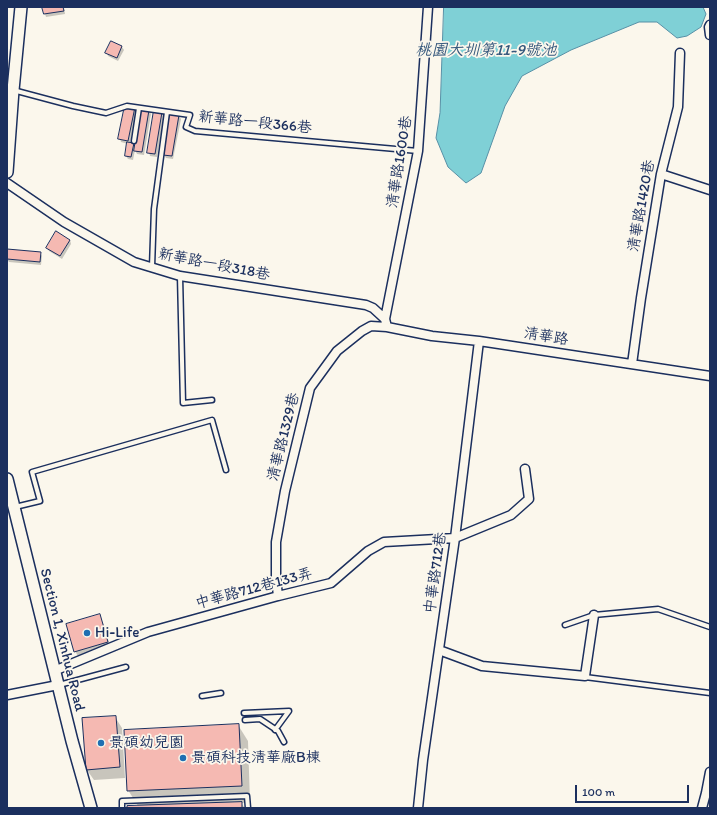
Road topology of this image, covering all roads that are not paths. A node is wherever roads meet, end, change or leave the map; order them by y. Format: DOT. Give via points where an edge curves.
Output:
graph roads {
  1 [pos="21,7"];
  2 [pos="428,7"];
  3 [pos="710,25"];
  4 [pos="710,35"];
  5 [pos="680,53"];
  6 [pos="13,90"];
  7 [pos="139,108"];
  8 [pos="167,112"];
  9 [pos="134,141"];
  10 [pos="418,151"];
  11 [pos="7,172"];
  12 [pos="660,174"];
  13 [pos="7,183"];
  14 [pos="710,190"];
  15 [pos="152,267"];
  16 [pos="180,276"];
  17 [pos="386,323"];
  18 [pos="479,341"];
  19 [pos="632,364"];
  20 [pos="710,376"];
  21 [pos="212,400"];
  22 [pos="525,469"];
  23 [pos="226,470"];
  24 [pos="7,479"];
  25 [pos="14,507"];
  26 [pos="455,538"];
  27 [pos="278,596"];
  28 [pos="594,615"];
  29 [pos="565,625"];
  30 [pos="710,627"];
  31 [pos="439,650"];
  32 [pos="126,667"];
  33 [pos="54,671"];
  34 [pos="585,676"];
  35 [pos="58,685"];
  36 [pos="221,693"];
  37 [pos="710,693"];
  38 [pos="7,695"];
  39 [pos="202,696"];
  40 [pos="244,713"];
  41 [pos="245,720"];
  42 [pos="275,730"];
  43 [pos="284,742"];
  44 [pos="710,772"];
  45 [pos="708,794"];
  46 [pos="91,808"];
  47 [pos="122,808"];
  48 [pos="248,808"];
  49 [pos="418,808"];
  50 [pos="702,808"];
  1 -- 6 [label="street"];
  2 -- 10 [label="street, 清華路1600巷"];
  3 -- 4 [label="street"];
  5 -- 12 [label="street, 清華路1420巷" via="678,107"];
  6 -- 7 [label="lane, 新華路一段366巷" via="106,113 127,106"];
  6 -- 11 [label="street"];
  7 -- 8 [label="lane, 新華路一段366巷"];
  7 -- 9 [label="lane"];
  8 -- 10 [label="lane, 新華路一段366巷" via="190,115 186,127 195,131"];
  8 -- 15 [label="lane" via="154,209"];
  10 -- 17 [label="street, 清華路1600巷"];
  12 -- 14 [label="street"];
  12 -- 19 [label="street, 清華路1420巷"];
  13 -- 15 [label="street, 新華路一段318巷" via="64,222 134,262"];
  15 -- 16 [label="street, 新華路一段318巷"];
  16 -- 17 [label="street, 新華路一段318巷" via="366,305 373,308"];
  16 -- 21 [label="lane" via="183,403"];
  17 -- 18 [label="street, 清華路" via="432,336"];
  17 -- 27 [label="street, 清華路1329巷" via="362,331 337,351 310,388 285,491 276,542"];
  18 -- 19 [label="street, 清華路"];
  18 -- 26 [label="street, 中華路712巷"];
  19 -- 20 [label="street, 清華路"];
  22 -- 26 [label="street, 中華路712巷133弄" via="530,499 511,515"];
  23 -- 25 [label="lane" via="212,420 32,472 40,501"];
  24 -- 25 [label="street, Section 1, Xinhua Road"];
  25 -- 33 [label="street, Section 1, Xinhua Road"];
  26 -- 27 [label="street, 中華路712巷133弄" via="384,542 368,551 331,583"];
  26 -- 31 [label="street, 中華路712巷"];
  27 -- 33 [label="street, 中華路712巷133弄" via="148,632"];
  28 -- 29 [label="lane"];
  28 -- 30 [label="lane" via="658,609"];
  28 -- 34 [label="street"];
  31 -- 34 [label="street" via="482,666"];
  31 -- 49 [label="street, 中華路712巷"];
  32 -- 35 [label="lane"];
  33 -- 35 [label="street, Section 1, Xinhua Road"];
  34 -- 37 [label="lane"];
  35 -- 38 [label="street"];
  35 -- 46 [label="street, Section 1, Xinhua Road"];
  36 -- 39 [label="lane"];
  40 -- 42 [label="lane" via="289,711"];
  41 -- 42 [label="lane" via="260,719"];
  42 -- 43 [label="lane"];
  44 -- 45 [label="street"];
  45 -- 50 [label="street"];
  47 -- 48 [label="lane" via="122,801 247,796"];
}
